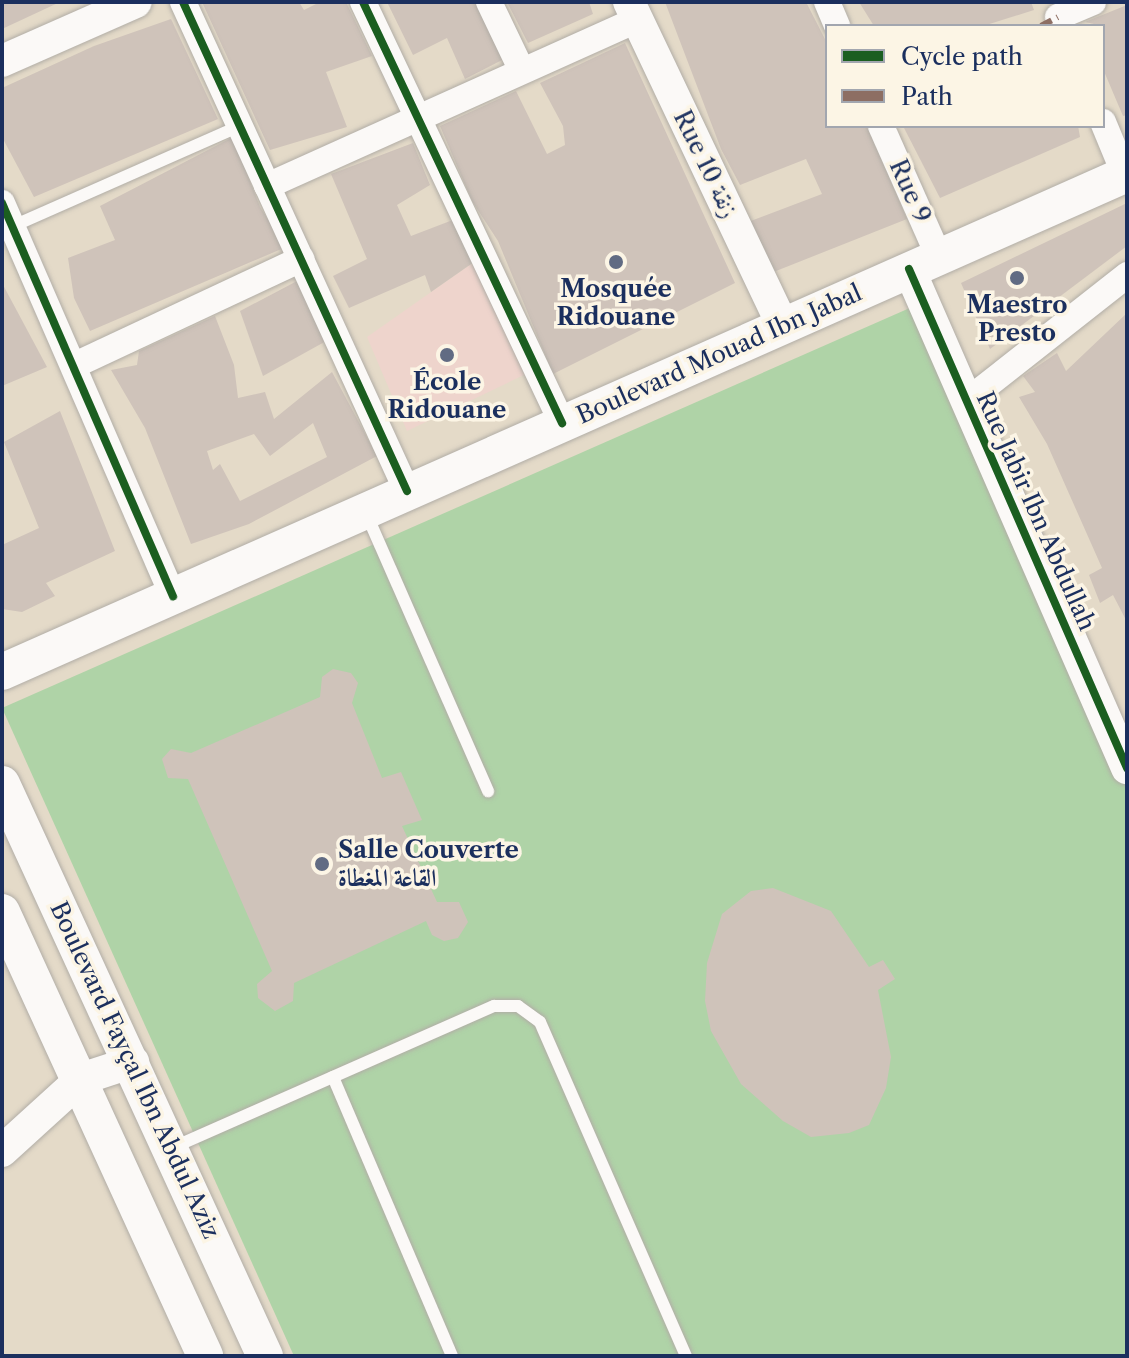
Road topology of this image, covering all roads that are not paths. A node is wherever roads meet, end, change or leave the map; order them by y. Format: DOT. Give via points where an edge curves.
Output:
graph roads {
  1 [pos="136,2"];
  2 [pos="183,2"];
  3 [pos="363,2"];
  4 [pos="489,2"];
  5 [pos="827,2"];
  6 [pos="1093,2"];
  7 [pos="633,11"];
  8 [pos="1057,15"];
  9 [pos="836,24"];
  10 [pos="2,61"];
  11 [pos="522,71"];
  12 [pos="418,118"];
  13 [pos="240,126"];
  14 [pos="1105,127"];
  15 [pos="882,128"];
  16 [pos="1126,174"];
  17 [pos="267,186"];
  18 [pos="7,214"];
  19 [pos="301,259"];
  20 [pos="924,263"];
  21 [pos="1127,275"];
  22 [pos="783,327"];
  23 [pos="75,365"];
  24 [pos="967,401"];
  25 [pos="562,423"];
  26 [pos="407,491"];
  27 [pos="365,511"];
  28 [pos="173,596"];
  29 [pos="2,672"];
  30 [pos="1124,751"];
  31 [pos="2,784"];
  32 [pos="488,791"];
  33 [pos="2,912"];
  34 [pos="133,1062"];
  35 [pos="333,1077"];
  36 [pos="81,1079"];
  37 [pos="172,1148"];
  38 [pos="2,1151"];
  39 [pos="205,1356"];
  40 [pos="265,1356"];
  41 [pos="452,1356"];
  42 [pos="686,1356"];
  1 -- 10 [label="street"];
  2 -- 13 [label="street"];
  3 -- 12 [label="street"];
  4 -- 11 [label="street"];
  5 -- 9 [label="street"];
  6 -- 8 [label="street"];
  7 -- 11 [label="street"];
  7 -- 22 [label="street, Rue 10 زنقة"];
  11 -- 12 [label="street"];
  12 -- 17 [label="street"];
  12 -- 25 [label="street"];
  13 -- 17 [label="street"];
  13 -- 18 [label="lane"];
  14 -- 16 [label="street"];
  15 -- 20 [label="street, Rue 9"];
  16 -- 20 [label="main road, Boulevard Mouad Ibn Jabal"];
  17 -- 19 [label="street"];
  18 -- 23 [label="street"];
  19 -- 23 [label="street"];
  19 -- 26 [label="street"];
  20 -- 22 [label="main road, Boulevard Mouad Ibn Jabal"];
  20 -- 24 [label="street, Rue Jabir Ibn Abdullah"];
  21 -- 24 [label="street"];
  22 -- 25 [label="main road, Boulevard Mouad Ibn Jabal"];
  23 -- 28 [label="street"];
  24 -- 30 [label="street, Rue Jabir Ibn Abdullah"];
  25 -- 26 [label="main road, Boulevard Mouad Ibn Jabal"];
  26 -- 27 [label="main road, Boulevard Mouad Ibn Jabal"];
  27 -- 28 [label="main road, Boulevard Mouad Ibn Jabal"];
  27 -- 32 [label="lane"];
  28 -- 29 [label="main road, Boulevard Mouad Ibn Jabal"];
  31 -- 34 [label="main road, Boulevard Fayçal Ibn Abdul Aziz"];
  33 -- 36 [label="main road"];
  34 -- 36 [label="street"];
  34 -- 37 [label="main road, Boulevard Fayçal Ibn Abdul Aziz"];
  35 -- 37 [label="lane"];
  35 -- 41 [label="lane"];
  35 -- 42 [label="lane" via="494,1006 518,1006 540,1022"];
  36 -- 38 [label="street"];
  36 -- 39 [label="main road"];
  37 -- 40 [label="main road, Boulevard Fayçal Ibn Abdul Aziz"];
}
